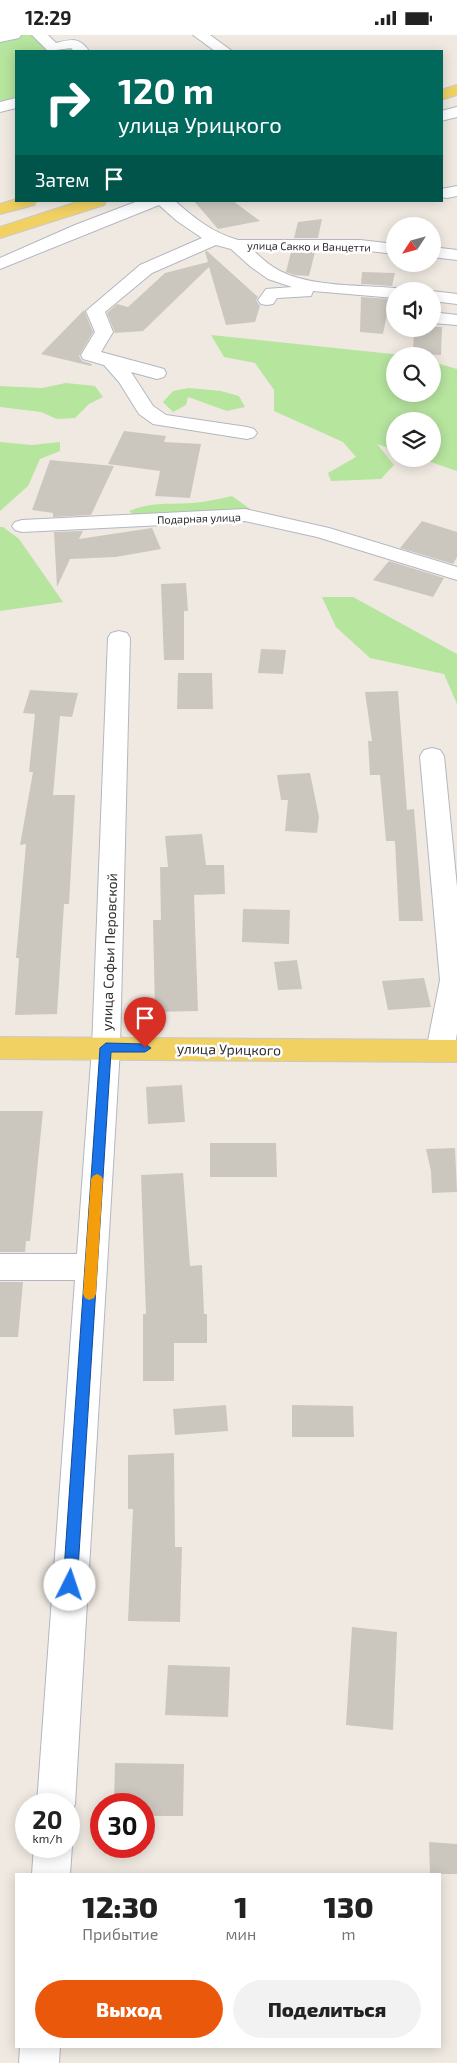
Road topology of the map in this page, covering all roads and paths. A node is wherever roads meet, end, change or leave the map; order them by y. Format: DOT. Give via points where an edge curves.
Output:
graph roads {
  1 [pos="14,35"];
  2 [pos="39,35"];
  3 [pos="200,35"];
  4 [pos="0,38"];
  5 [pos="81,50"];
  6 [pos="223,50"];
  7 [pos="457,90"];
  8 [pos="443,94"];
  9 [pos="15,103"];
  10 [pos="0,107"];
  11 [pos="457,112"];
  12 [pos="443,116"];
  13 [pos="24,202"];
  14 [pos="95,202"];
  15 [pos="151,202"];
  16 [pos="166,202"];
  17 [pos="0,209"];
  18 [pos="0,233"];
  19 [pos="215,239"];
  20 [pos="237,245"];
  21 [pos="386,248"];
  22 [pos="441,253"];
  23 [pos="457,255"];
  24 [pos="0,264"];
  25 [pos="316,288"];
  26 [pos="386,292"];
  27 [pos="441,297"];
  28 [pos="457,299"];
  29 [pos="267,300"];
  30 [pos="376,308"];
  31 [pos="441,318"];
  32 [pos="457,319"];
  33 [pos="111,361"];
  34 [pos="157,373"];
  35 [pos="247,433"];
  36 [pos="22,526"];
  37 [pos="457,574"];
  38 [pos="119,638"];
  39 [pos="432,756"];
  40 [pos="0,1048"];
  41 [pos="106,1048"];
  42 [pos="449,1051"];
  43 [pos="0,1267"];
  44 [pos="91,1267"];
  45 [pos="57,1793"];
  46 [pos="53,1858"];
  47 [pos="52,1873"];
  48 [pos="40,2048"];
  49 [pos="39,2063"];
  1 -- 4 [label="street"];
  2 -- 5 [label="street" via="53,48 74,43"];
  3 -- 6 [label="street"];
  7 -- 8 [label="main road"];
  9 -- 10 [label="street"];
  11 -- 12 [label="street"];
  13 -- 17 [label="main road"];
  14 -- 18 [label="main road"];
  15 -- 24 [label="street"];
  16 -- 19 [label="street"];
  19 -- 20 [label="street, улица Сакко и Ванцетти"];
  19 -- 33 [label="street" via="146,269 95,311 104,332 90,355"];
  20 -- 21 [label="street, улица Сакко и Ванцетти"];
  20 -- 25 [label="street" via="258,265 280,278"];
  22 -- 23 [label="street"];
  25 -- 26 [label="street"];
  25 -- 29 [label="street" via="272,293"];
  25 -- 30 [label="street"];
  27 -- 28 [label="street"];
  31 -- 32 [label="street"];
  33 -- 34 [label="street"];
  33 -- 35 [label="street" via="127,379 146,410 160,420"];
  36 -- 37 [label="street, Подарная улица" via="245,515 322,532"];
  38 -- 41 [label="street, улица Софьи Перовской"];
  39 -- 42 [label="street" via="453,980"];
  40 -- 41 [label="main road, улица Урицкого"];
  41 -- 42 [label="main road, улица Урицкого"];
  41 -- 44 [label="street, улица Софьи Перовской"];
  43 -- 44 [label="street"];
  44 -- 45 [label="street, улица Софьи Перовской"];
  46 -- 47 [label="street"];
  48 -- 49 [label="street"];
}
